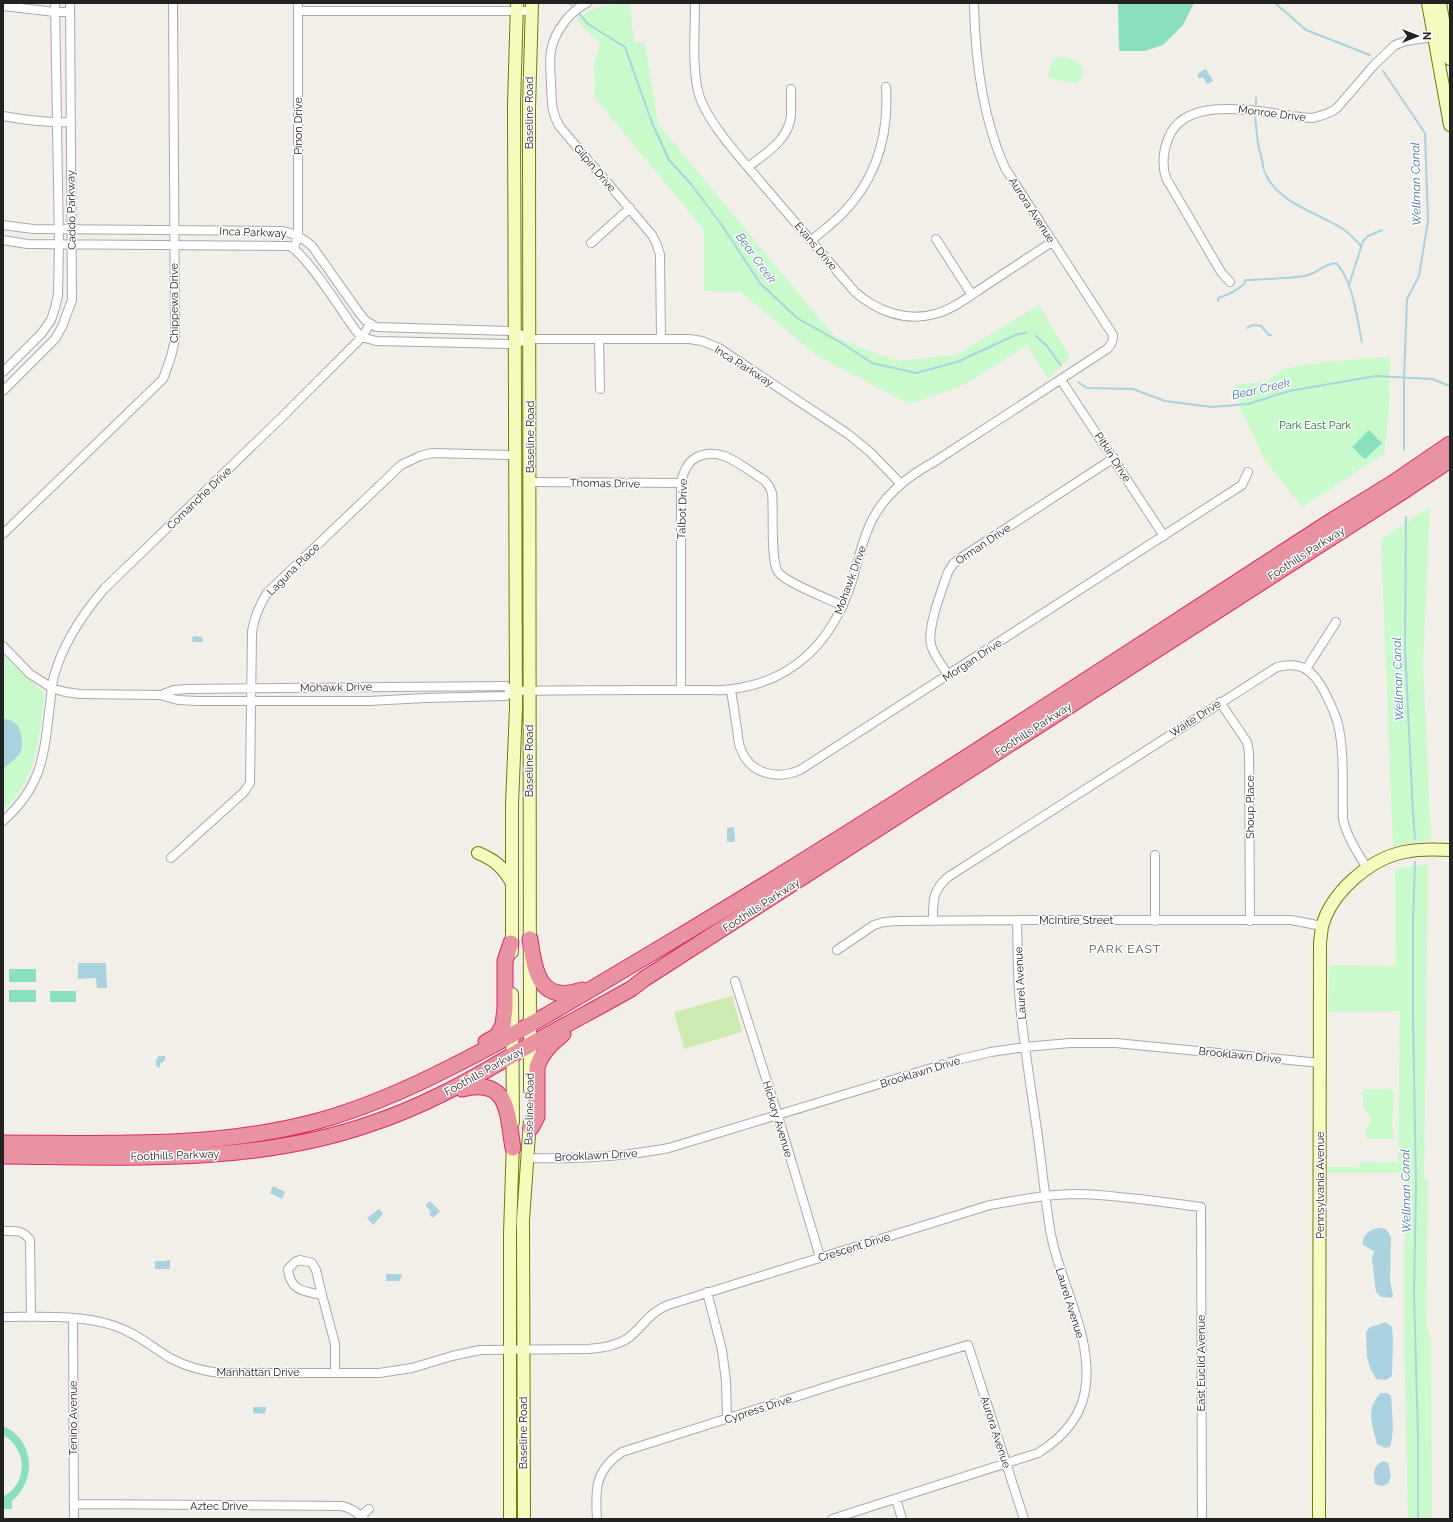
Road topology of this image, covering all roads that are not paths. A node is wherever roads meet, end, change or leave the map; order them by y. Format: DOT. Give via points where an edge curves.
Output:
graph roads {
  1 [pos="55,3"];
  2 [pos="70,3"];
  3 [pos="173,3"];
  4 [pos="695,3"];
  5 [pos="974,3"];
  6 [pos="1428,3"];
  7 [pos="1441,3"];
  8 [pos="3,6"];
  9 [pos="298,7"];
  10 [pos="517,7"];
  11 [pos="532,7"];
  12 [pos="581,8"];
  13 [pos="55,12"];
  14 [pos="70,12"];
  15 [pos="1450,13"];
  16 [pos="1447,26"];
  17 [pos="1433,37"];
  18 [pos="1448,40"];
  19 [pos="1450,59"];
  20 [pos="886,87"];
  21 [pos="790,89"];
  22 [pos="3,116"];
  23 [pos="56,122"];
  24 [pos="70,122"];
  25 [pos="1450,126"];
  26 [pos="748,167"];
  27 [pos="630,208"];
  28 [pos="3,225"];
  29 [pos="59,229"];
  30 [pos="72,229"];
  31 [pos="174,230"];
  32 [pos="298,236"];
  33 [pos="3,240"];
  34 [pos="936,240"];
  35 [pos="811,241"];
  36 [pos="1052,242"];
  37 [pos="591,243"];
  38 [pos="59,244"];
  39 [pos="72,244"];
  40 [pos="174,245"];
  41 [pos="294,248"];
  42 [pos="1230,282"];
  43 [pos="972,295"];
  44 [pos="370,324"];
  45 [pos="514,331"];
  46 [pos="362,337"];
  47 [pos="661,338"];
  48 [pos="530,339"];
  49 [pos="600,339"];
  50 [pos="514,344"];
  51 [pos="3,372"];
  52 [pos="1061,380"];
  53 [pos="600,389"];
  54 [pos="3,391"];
  55 [pos="1450,444"];
  56 [pos="515,455"];
  57 [pos="1114,458"];
  58 [pos="1450,460"];
  59 [pos="1248,472"];
  60 [pos="530,482"];
  61 [pos="681,483"];
  62 [pos="900,484"];
  63 [pos="3,534"];
  64 [pos="1164,536"];
  65 [pos="843,606"];
  66 [pos="1336,622"];
  67 [pos="3,646"];
  68 [pos="1306,669"];
  69 [pos="948,675"];
  70 [pos="52,688"];
  71 [pos="252,688"];
  72 [pos="681,690"];
  73 [pos="731,690"];
  74 [pos="514,691"];
  75 [pos="530,692"];
  76 [pos="160,695"];
  77 [pos="252,702"];
  78 [pos="1220,702"];
  79 [pos="3,821"];
  80 [pos="1450,850"];
  81 [pos="478,853"];
  82 [pos="1155,855"];
  83 [pos="171,858"];
  84 [pos="1367,868"];
  85 [pos="513,885"];
  86 [pos="1017,920"];
  87 [pos="933,921"];
  88 [pos="1155,921"];
  89 [pos="1250,921"];
  90 [pos="1322,926"];
  91 [pos="530,939"];
  92 [pos="512,943"];
  93 [pos="837,950"];
  94 [pos="605,981"];
  95 [pos="735,981"];
  96 [pos="630,989"];
  97 [pos="529,1026"];
  98 [pos="513,1036"];
  99 [pos="529,1046"];
  100 [pos="1025,1047"];
  101 [pos="513,1055"];
  102 [pos="1320,1063"];
  103 [pos="424,1081"];
  104 [pos="446,1093"];
  105 [pos="778,1116"];
  106 [pos="531,1128"];
  107 [pos="3,1143"];
  108 [pos="513,1148"];
  109 [pos="3,1156"];
  110 [pos="528,1158"];
  111 [pos="1045,1196"];
  112 [pos="1201,1207"];
  113 [pos="5,1231"];
  114 [pos="820,1257"];
  115 [pos="707,1292"];
  116 [pos="322,1295"];
  117 [pos="3,1317"];
  118 [pos="31,1317"];
  119 [pos="73,1318"];
  120 [pos="968,1344"];
  121 [pos="510,1349"];
  122 [pos="523,1349"];
  123 [pos="336,1372"];
  124 [pos="727,1419"];
  125 [pos="1006,1464"];
  126 [pos="896,1499"];
  127 [pos="74,1504"];
  128 [pos="369,1508"];
  129 [pos="362,1517"];
  130 [pos="74,1519"];
  131 [pos="510,1519"];
  132 [pos="524,1519"];
  133 [pos="597,1519"];
  134 [pos="832,1519"];
  135 [pos="902,1519"];
  136 [pos="1024,1519"];
  137 [pos="1202,1519"];
  138 [pos="1319,1519"];
  1 -- 13 [label="street, Caddo Parkway"];
  2 -- 14 [label="street, Caddo Parkway"];
  3 -- 31 [label="street, Chippewa Drive"];
  4 -- 26 [label="street, Evans Drive" via="695,75 698,92 705,111"];
  5 -- 36 [label="street, Aurora Avenue" via="974,37 986,115 993,139 1005,168"];
  6 -- 17 [label="main road"];
  7 -- 15 [label="main road"];
  7 -- 16 [label="main road"];
  8 -- 13 [label="street"];
  9 -- 10 [label="street"];
  9 -- 32 [label="street, Pinon Drive"];
  10 -- 11 [label="street"];
  10 -- 45 [label="main road, Baseline Road" via="514,105"];
  11 -- 48 [label="main road, Baseline Road" via="529,108"];
  12 -- 27 [label="street, Gilpin Drive" via="561,28 551,51 552,108 560,127"];
  13 -- 14 [label="street"];
  13 -- 23 [label="street, Caddo Parkway"];
  14 -- 24 [label="street, Caddo Parkway"];
  16 -- 17 [label="street"];
  16 -- 18 [label="main road"];
  17 -- 18 [label="street"];
  17 -- 25 [label="main road"];
  17 -- 42 [label="street, Monroe Drive" via="1396,45 1374,65 1337,108 1323,116 1312,118 1248,109 1203,110 1177,124 1165,145 1166,178"];
  18 -- 19 [label="main road"];
  20 -- 35 [label="street" via="886,124 874,167 854,200"];
  21 -- 26 [label="street" via="791,116 783,137"];
  22 -- 23 [label="street"];
  23 -- 24 [label="street"];
  23 -- 29 [label="street, Caddo Parkway"];
  24 -- 30 [label="street, Caddo Parkway"];
  26 -- 35 [label="street, Evans Drive"];
  27 -- 37 [label="street"];
  27 -- 47 [label="street, Gilpin Drive" via="652,235 660,255"];
  28 -- 29 [label="street, Inca Parkway"];
  29 -- 30 [label="street, Inca Parkway"];
  29 -- 38 [label="street, Caddo Parkway"];
  30 -- 31 [label="street, Inca Parkway"];
  30 -- 39 [label="street, Caddo Parkway"];
  31 -- 32 [label="street, Inca Parkway" via="282,231"];
  31 -- 40 [label="street, Chippewa Drive"];
  32 -- 41 [label="street, Pinon Drive"];
  32 -- 44 [label="street, Inca Parkway" via="312,246 360,314"];
  33 -- 38 [label="street, Inca Parkway"];
  34 -- 43 [label="street"];
  35 -- 43 [label="street, Evans Drive" via="855,292 872,305 892,314 935,314"];
  36 -- 43 [label="street, Evans Drive"];
  36 -- 52 [label="street, Aurora Avenue" via="1113,335 1112,344 1107,349"];
  38 -- 39 [label="street, Inca Parkway"];
  38 -- 51 [label="street, Caddo Parkway" via="58,295 51,320 41,334"];
  39 -- 40 [label="street, Inca Parkway"];
  39 -- 54 [label="street, Caddo Parkway" via="72,300 62,327 49,346"];
  40 -- 41 [label="street, Inca Parkway" via="281,245"];
  40 -- 63 [label="street, Chippewa Drive" via="175,343 163,379"];
  41 -- 46 [label="street, Inca Parkway" via="306,260"];
  44 -- 45 [label="street, Inca Parkway" via="376,327"];
  44 -- 46 [label="street, Comanche Drive"];
  45 -- 48 [label="street, Inca Parkway"];
  45 -- 50 [label="main road, Baseline Road"];
  46 -- 50 [label="street, Inca Parkway" via="385,342"];
  46 -- 70 [label="street, Comanche Drive" via="104,589 76,625 62,652"];
  47 -- 49 [label="street, Inca Parkway"];
  47 -- 62 [label="street, Inca Parkway" via="702,341 719,348 848,434 870,452"];
  48 -- 49 [label="street, Inca Parkway"];
  48 -- 50 [label="street, Inca Parkway"];
  48 -- 60 [label="main road, Baseline Road"];
  49 -- 53 [label="street"];
  50 -- 56 [label="main road, Baseline Road"];
  52 -- 57 [label="street, Pitkin Drive"];
  52 -- 62 [label="street, Mohawk Drive"];
  55 -- 94 [label="highway, Foothills Parkway" via="788,871"];
  56 -- 71 [label="street, Laguna Place" via="432,453 401,465 267,593 258,607 253,625"];
  56 -- 74 [label="main road, Baseline Road"];
  57 -- 64 [label="street, Pitkin Drive"];
  57 -- 69 [label="street, Orman Drive" via="953,564 948,572 930,633 934,653"];
  58 -- 96 [label="highway, Foothills Parkway"];
  59 -- 64 [label="street, Morgan Drive" via="1242,485"];
  60 -- 61 [label="street, Thomas Drive"];
  60 -- 75 [label="main road, Baseline Road"];
  61 -- 65 [label="street, Talbot Drive" via="682,474 688,464 705,453 722,454 764,480 772,493 776,575"];
  61 -- 72 [label="street, Talbot Drive"];
  62 -- 65 [label="street, Mohawk Drive" via="876,513 868,528"];
  64 -- 69 [label="street, Morgan Drive"];
  65 -- 73 [label="street, Mohawk Drive" via="829,631 799,662 767,681"];
  66 -- 68 [label="street"];
  67 -- 70 [label="street, Mohawk Drive" via="30,674"];
  68 -- 78 [label="street, Waite Drive" via="1295,665 1277,667"];
  68 -- 84 [label="street" via="1319,682 1338,723 1342,746 1343,819 1348,836"];
  69 -- 73 [label="street, Morgan Drive" via="800,770 781,776 761,771 752,766 744,756 739,746"];
  70 -- 76 [label="street, Mohawk Drive" via="80,694"];
  70 -- 79 [label="street, Comanche Drive" via="42,763 27,795 17,809"];
  71 -- 74 [label="street, Mohawk Drive" via="506,686"];
  71 -- 76 [label="street, Mohawk Drive" via="187,688"];
  71 -- 77 [label="street, Laguna Place"];
  72 -- 73 [label="street, Mohawk Drive"];
  72 -- 75 [label="street, Mohawk Drive"];
  74 -- 75 [label="street, Mohawk Drive"];
  74 -- 77 [label="street, Mohawk Drive" via="506,696"];
  74 -- 85 [label="main road, Baseline Road" via="516,742 512,804"];
  75 -- 91 [label="main road, Baseline Road"];
  76 -- 77 [label="street, Mohawk Drive" via="185,701"];
  77 -- 83 [label="street, Laguna Place" via="250,783 244,792"];
  78 -- 87 [label="street, Waite Drive" via="941,883 933,899"];
  78 -- 89 [label="street, Shoup Place" via="1247,742 1249,752"];
  80 -- 84 [label="main road, Pennsylvania Avenue" via="1402,852"];
  81 -- 85 [label="main road" via="496,862"];
  82 -- 88 [label="street"];
  84 -- 90 [label="main road, Pennsylvania Avenue" via="1338,895"];
  85 -- 92 [label="main road, Baseline Road"];
  86 -- 87 [label="street, McIntire Street"];
  86 -- 88 [label="street, McIntire Street"];
  86 -- 100 [label="street, Laurel Avenue" via="1019,990"];
  87 -- 93 [label="street, McIntire Street" via="884,922"];
  88 -- 89 [label="street, McIntire Street"];
  89 -- 90 [label="street, McIntire Street" via="1291,920"];
  90 -- 102 [label="main road, Pennsylvania Avenue"];
  91 -- 94 [label="highway" via="533,962 539,978 552,992 569,994"];
  91 -- 97 [label="main road, Baseline Road"];
  92 -- 98 [label="main road, Baseline Road"];
  92 -- 103 [label="highway" via="505,961 505,1017 500,1032 442,1066"];
  94 -- 97 [label="highway, Foothills Parkway"];
  95 -- 105 [label="street, Hickory Avenue"];
  96 -- 99 [label="highway, Foothills Parkway"];
  96 -- 106 [label="highway" via="622,998 565,1033 546,1050 537,1067 536,1117"];
  97 -- 98 [label="highway, Foothills Parkway"];
  97 -- 99 [label="main road, Baseline Road"];
  98 -- 101 [label="main road, Baseline Road"];
  98 -- 103 [label="highway, Foothills Parkway"];
  99 -- 101 [label="highway, Foothills Parkway"];
  99 -- 106 [label="main road, Baseline Road"];
  100 -- 102 [label="street, Brooklawn Drive" via="1070,1043 1116,1043"];
  100 -- 105 [label="street, Brooklawn Drive" via="961,1060"];
  100 -- 111 [label="street, Laurel Avenue"];
  101 -- 104 [label="highway, Foothills Parkway"];
  101 -- 108 [label="main road, Baseline Road"];
  102 -- 138 [label="main road, Pennsylvania Avenue"];
  103 -- 107 [label="highway, Foothills Parkway" via="381,1100 334,1116 240,1138 158,1143"];
  104 -- 108 [label="highway" via="478,1086 490,1087 499,1093 506,1106"];
  104 -- 109 [label="highway, Foothills Parkway" via="344,1133 255,1150 166,1156"];
  105 -- 110 [label="street, Brooklawn Drive" via="669,1148 641,1153 604,1157"];
  105 -- 114 [label="street, Hickory Avenue"];
  106 -- 110 [label="main road, Baseline Road"];
  108 -- 121 [label="main road, Baseline Road"];
  110 -- 122 [label="main road, Baseline Road" via="524,1206"];
  111 -- 112 [label="street, Crescent Drive" via="1105,1195"];
  111 -- 114 [label="street, Crescent Drive" via="990,1205"];
  111 -- 125 [label="street, Laurel Avenue" via="1056,1257 1076,1314 1086,1367 1086,1384 1076,1418 1066,1432 1038,1454"];
  112 -- 137 [label="street, East Euclid Avenue"];
  113 -- 118 [label="street" via="19,1231 30,1240"];
  114 -- 115 [label="street, Crescent Drive"];
  115 -- 122 [label="street, Crescent Drive" via="662,1307 631,1336 618,1343 588,1349"];
  115 -- 124 [label="street" via="722,1350"];
  116 -- 116 [label="street" via="312,1263 300,1260 290,1266 289,1278 295,1287"];
  116 -- 123 [label="street" via="336,1344"];
  117 -- 118 [label="street, Manhattan Drive"];
  118 -- 119 [label="street, Manhattan Drive"];
  119 -- 123 [label="street, Manhattan Drive" via="116,1326 171,1358 210,1372"];
  119 -- 127 [label="street, Tenino Avenue"];
  120 -- 124 [label="street, Cypress Drive"];
  120 -- 125 [label="street, Aurora Avenue"];
  121 -- 122 [label="street, Manhattan Drive"];
  121 -- 123 [label="street, Manhattan Drive" via="468,1352 399,1370"];
  121 -- 131 [label="main road, Baseline Road"];
  122 -- 132 [label="main road, Baseline Road"];
  124 -- 133 [label="street, Cypress Drive" via="622,1452 612,1459 600,1476 596,1489"];
  125 -- 126 [label="street, Laurel Avenue"];
  125 -- 136 [label="street, Aurora Avenue"];
  126 -- 134 [label="street, Laurel Avenue"];
  126 -- 135 [label="street"];
  127 -- 129 [label="street, Aztec Drive" via="342,1506 350,1508"];
  127 -- 130 [label="street, Tenino Avenue"];
  128 -- 129 [label="street, Aztec Drive"];
}
